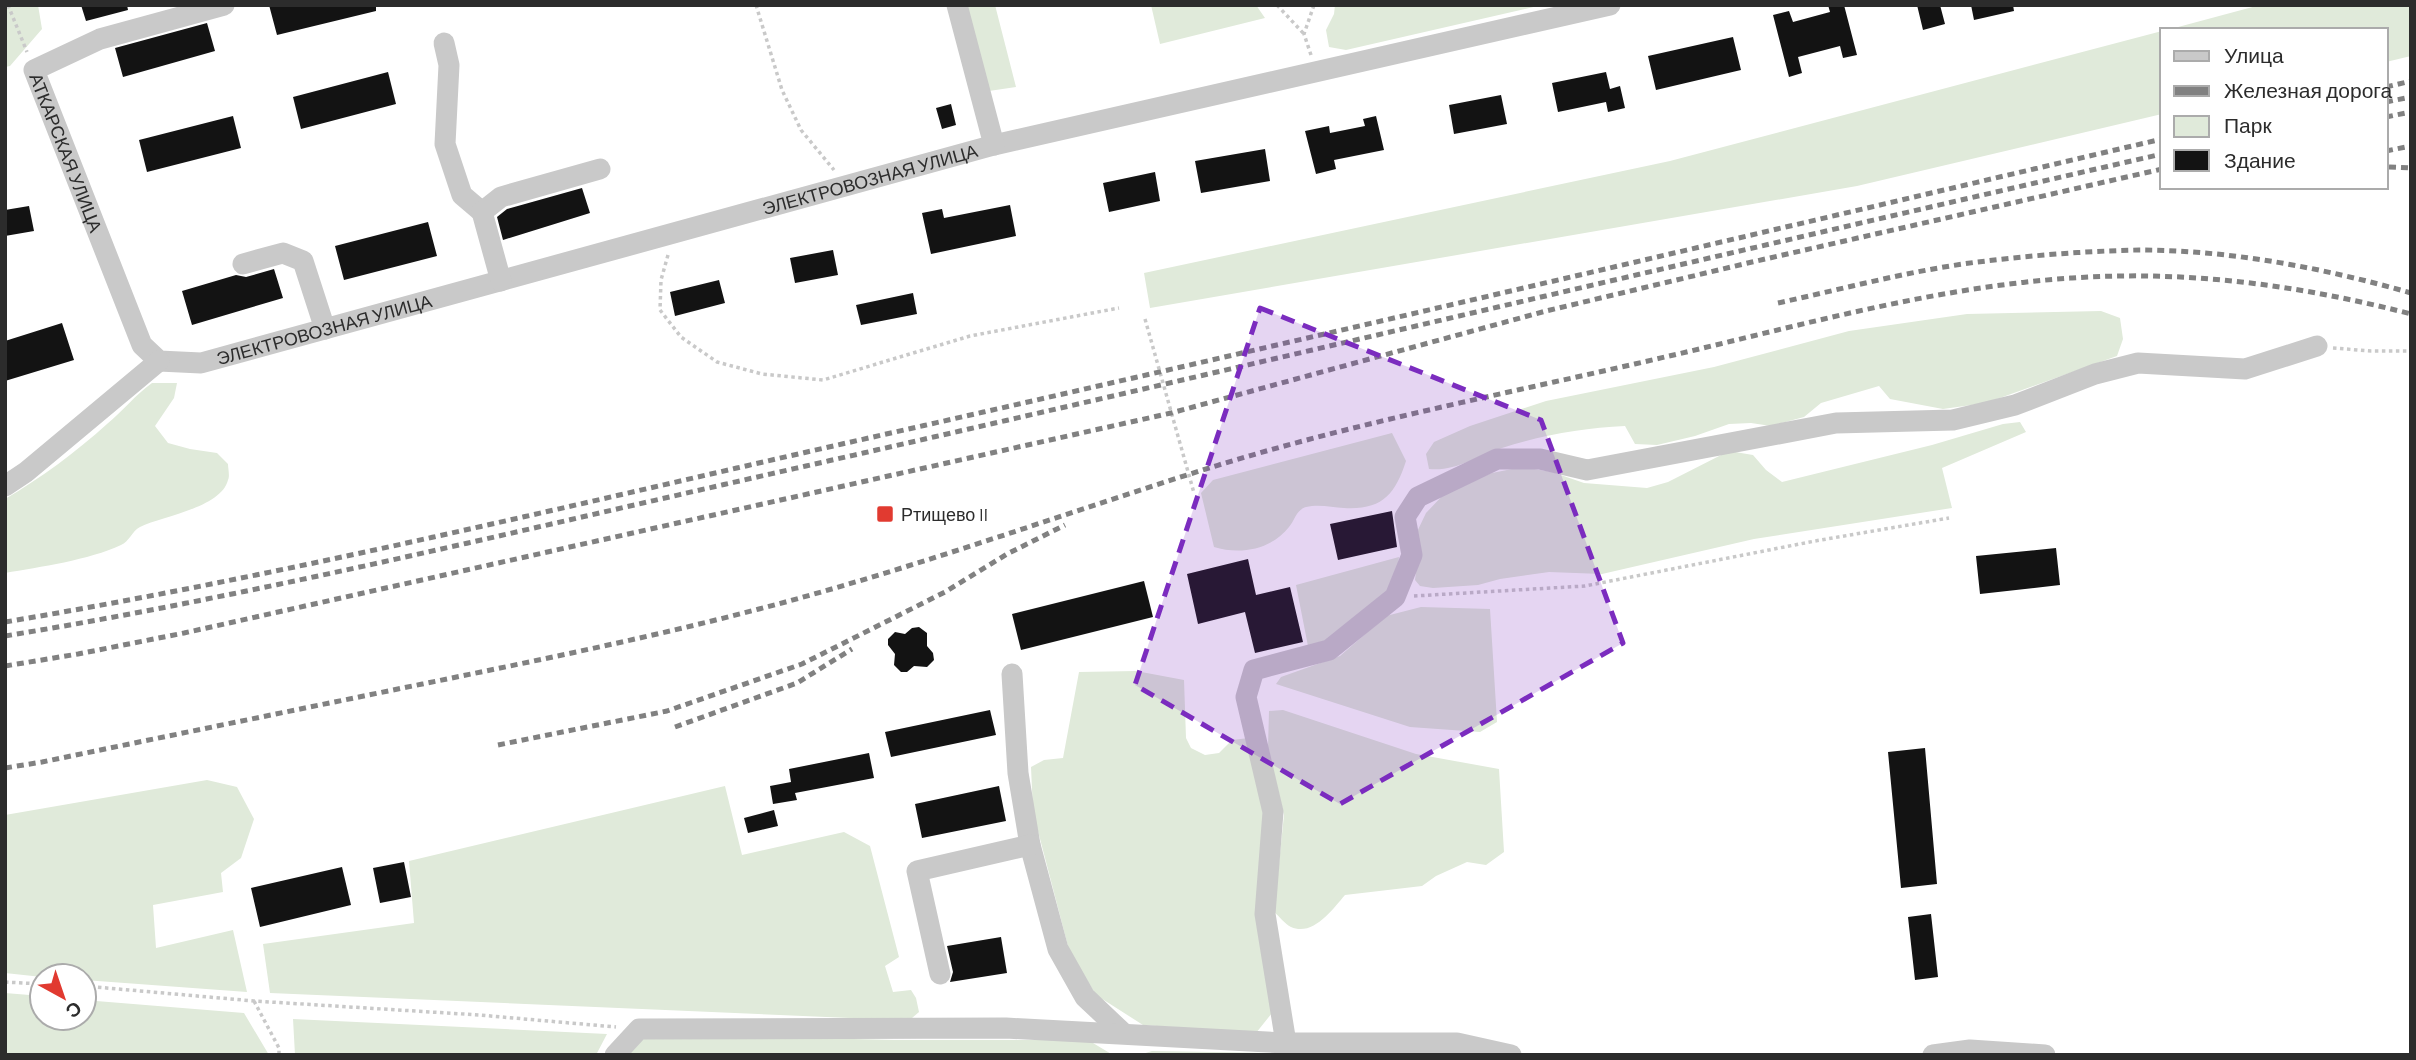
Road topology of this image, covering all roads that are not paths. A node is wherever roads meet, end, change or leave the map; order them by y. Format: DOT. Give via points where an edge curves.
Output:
graph roads {
  1 [pos="224,5"];
  2 [pos="957,5"];
  3 [pos="1610,5"];
  4 [pos="443,44"];
  5 [pos="994,145"];
  6 [pos="600,169"];
  7 [pos="482,212"];
  8 [pos="243,264"];
  9 [pos="500,281"];
  10 [pos="325,329"];
  11 [pos="2317,346"];
  12 [pos="159,361"];
  13 [pos="5,486"];
  14 [pos="1012,674"];
  15 [pos="1030,845"];
  16 [pos="940,974"];
  17 [pos="1122,1032"];
  18 [pos="1286,1043"];
  19 [pos="615,1055"];
  20 [pos="1511,1055"];
  21 [pos="1933,1055"];
  22 [pos="2045,1055"];
  1 -- 12 [label="street, АТКАРСКАЯ УЛИЦА" via="100,39 34,70 142,345"];
  2 -- 5 [label="street"];
  3 -- 5 [label="street, ЭЛЕКТРОВОЗНАЯ УЛИЦА"];
  4 -- 7 [label="street" via="449,65 445,144 462,195"];
  5 -- 9 [label="street, ЭЛЕКТРОВОЗНАЯ УЛИЦА"];
  6 -- 7 [label="street" via="501,197"];
  7 -- 9 [label="street"];
  8 -- 10 [label="street" via="283,253 303,261"];
  9 -- 10 [label="street, ЭЛЕКТРОВОЗНАЯ УЛИЦА"];
  10 -- 12 [label="street, ЭЛЕКТРОВОЗНАЯ УЛИЦА" via="201,363"];
  11 -- 18 [label="street" via="2245,369 2138,363 2015,405 1954,420 1836,423 1587,470 1540,460 1497,459 1419,498 1405,517 1412,555 1395,597 1329,650 1254,670 1246,697 1273,812 1265,914"];
  12 -- 13 [label="street"];
  14 -- 15 [label="street" via="1018,773"];
  15 -- 16 [label="street" via="917,871"];
  15 -- 17 [label="street" via="1058,948 1085,997"];
  17 -- 18 [label="street"];
  17 -- 19 [label="street" via="639,1029"];
  18 -- 20 [label="street" via="1457,1043"];
  21 -- 22 [label="street" via="1970,1050"];
}
